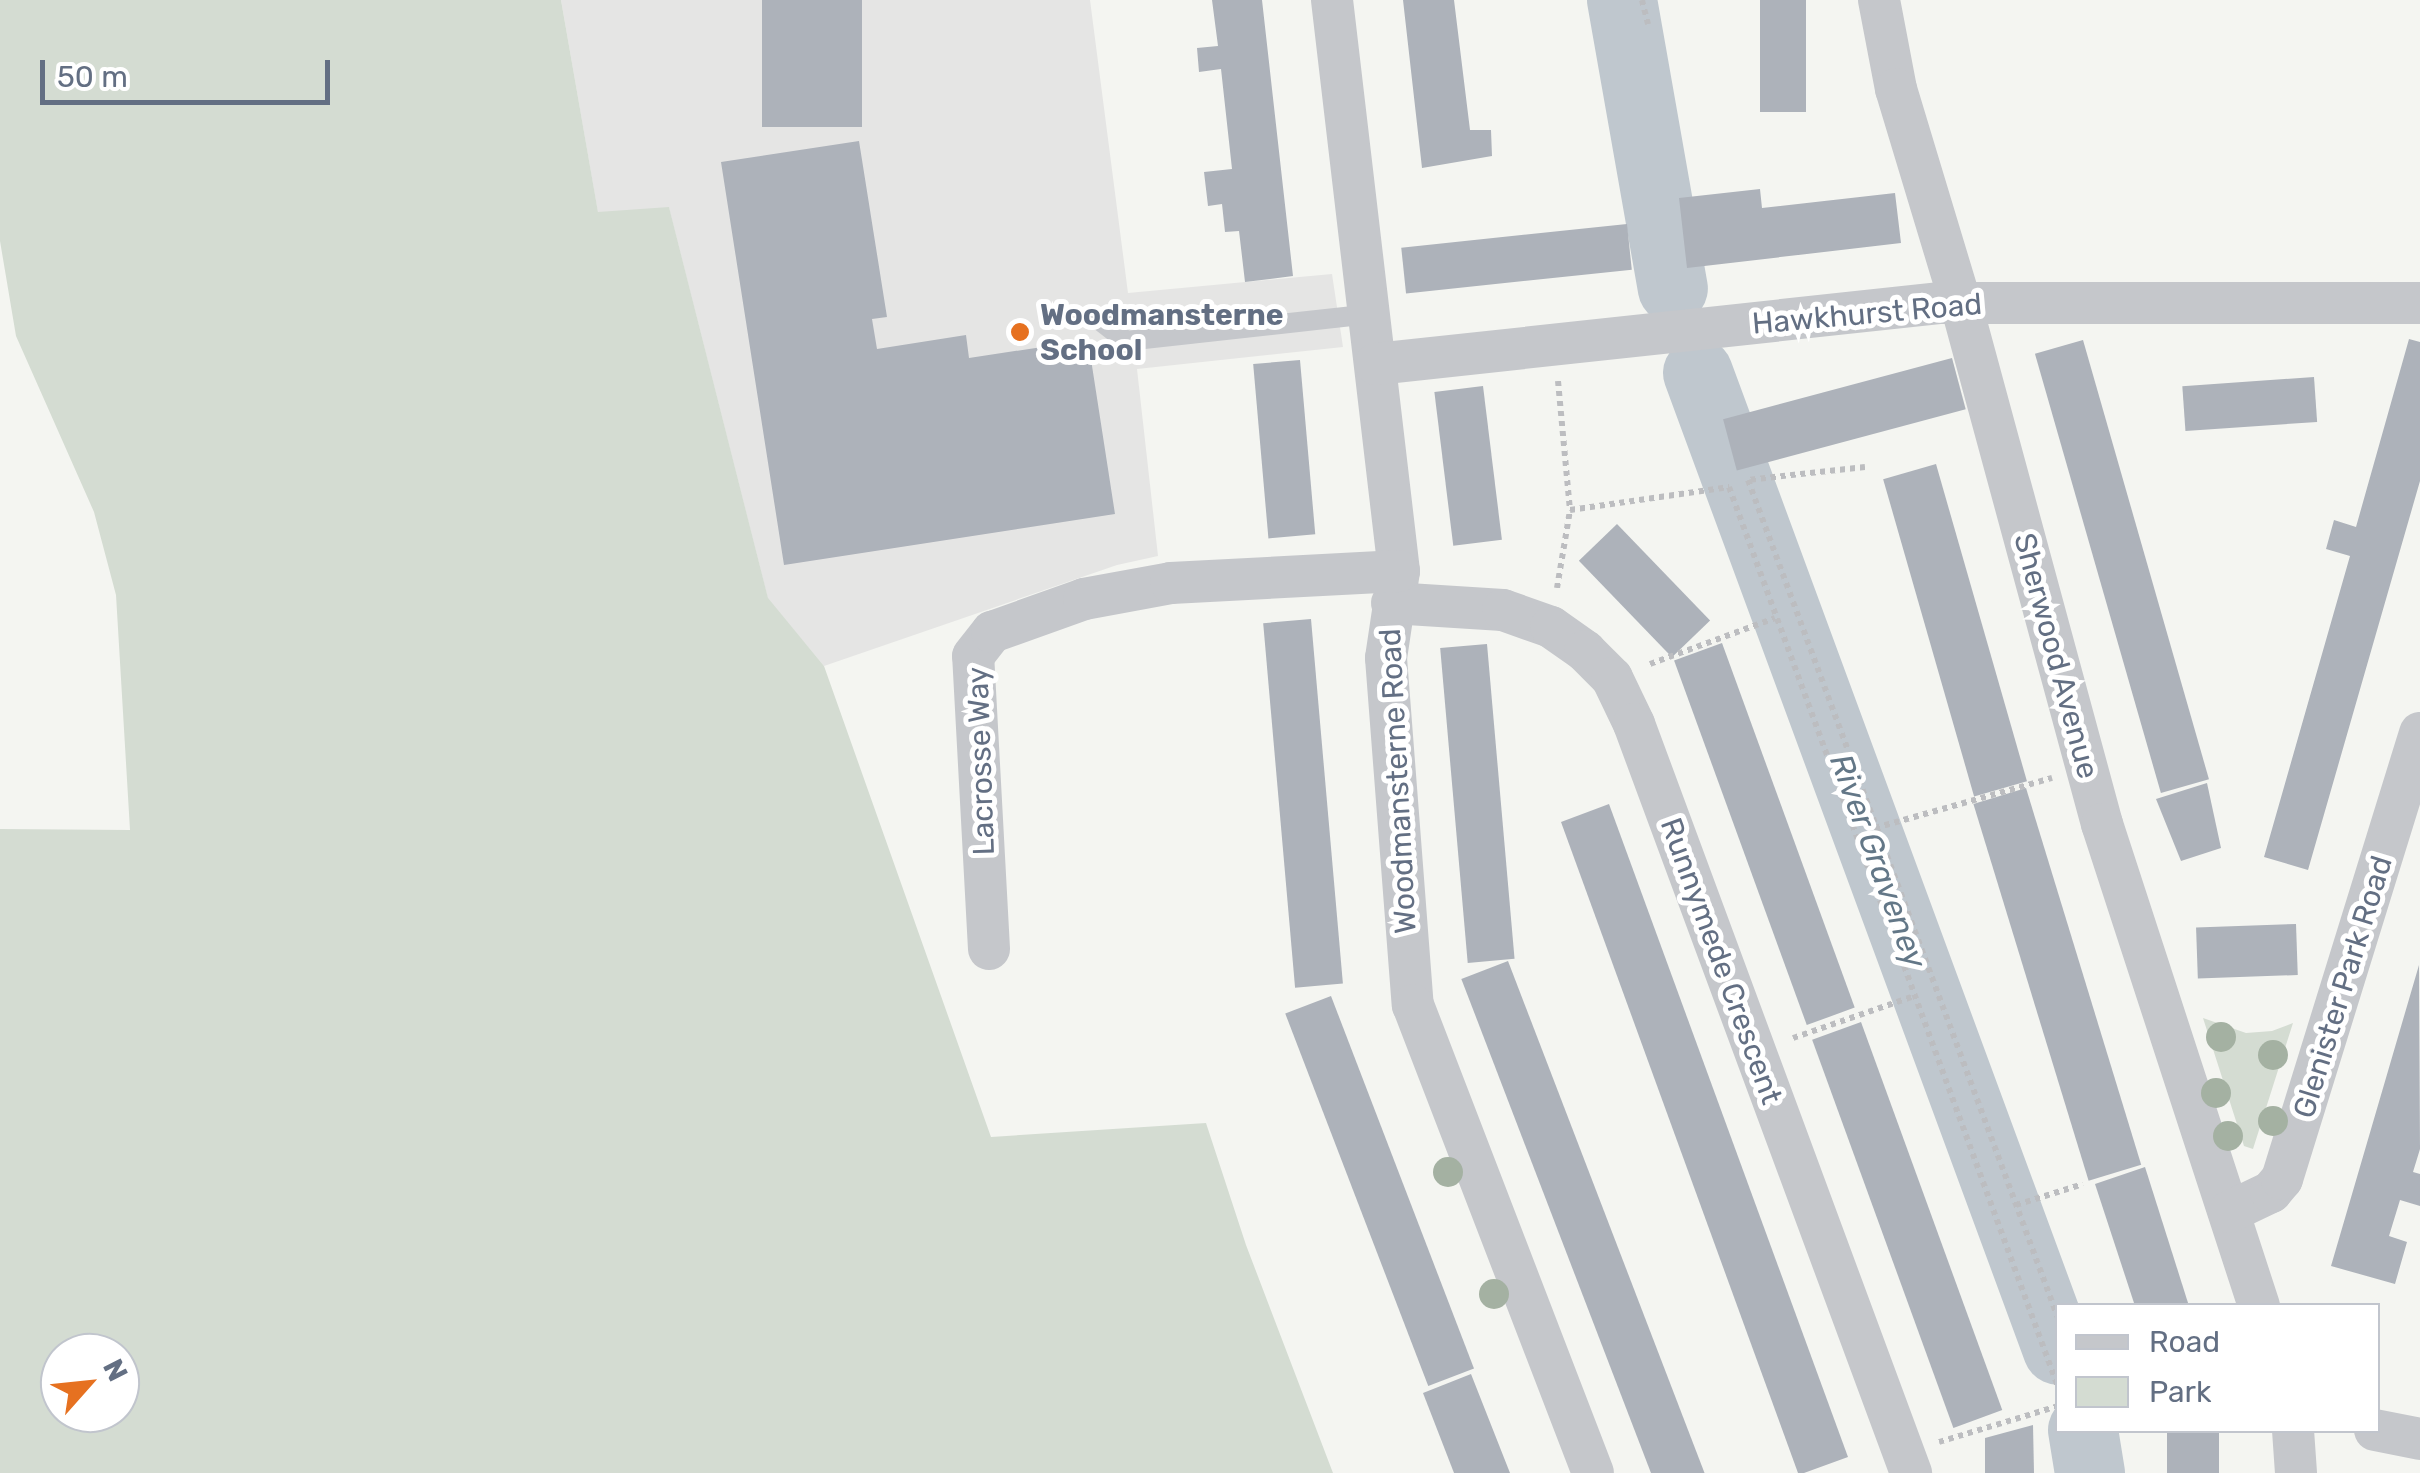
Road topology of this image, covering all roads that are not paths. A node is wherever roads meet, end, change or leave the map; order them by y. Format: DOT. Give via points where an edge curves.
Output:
graph roads {
  1 [pos="1332,0"];
  2 [pos="1879,0"];
  3 [pos="1961,304"];
  4 [pos="2420,304"];
  5 [pos="1370,314"];
  6 [pos="1094,316"];
  7 [pos="1376,364"];
  8 [pos="1395,587"];
  9 [pos="2420,733"];
  10 [pos="989,950"];
  11 [pos="2229,1212"];
  12 [pos="2258,1303"];
  13 [pos="2380,1431"];
  14 [pos="2293,1433"];
  15 [pos="2420,1439"];
  16 [pos="1907,1463"];
  17 [pos="1593,1473"];
  18 [pos="2296,1473"];
  1 -- 5 [label="street, Woodmansterne Road"];
  2 -- 3 [label="street, Sherwood Avenue" via="1896,89"];
  3 -- 4 [label="street, Hawkhurst Road"];
  3 -- 7 [label="street, Hawkhurst Road"];
  3 -- 11 [label="street, Sherwood Avenue" via="2086,768"];
  5 -- 6 [label="lane" via="1126,341"];
  5 -- 7 [label="street, Woodmansterne Road"];
  7 -- 8 [label="street, Woodmansterne Road"];
  8 -- 10 [label="street, Lacrosse Way" via="1172,583 1084,599 992,632 973,656"];
  8 -- 16 [label="street, Runnymede Crescent" via="1551,627 1612,678"];
  8 -- 17 [label="street, Woodmansterne Road" via="1386,658 1413,1005"];
  9 -- 11 [label="street, Glenister Park Road" via="2282,1179 2271,1192"];
  11 -- 12 [label="street, Sherwood Avenue"];
  13 -- 15 [label="street"];
  14 -- 18 [label="street"];
}
